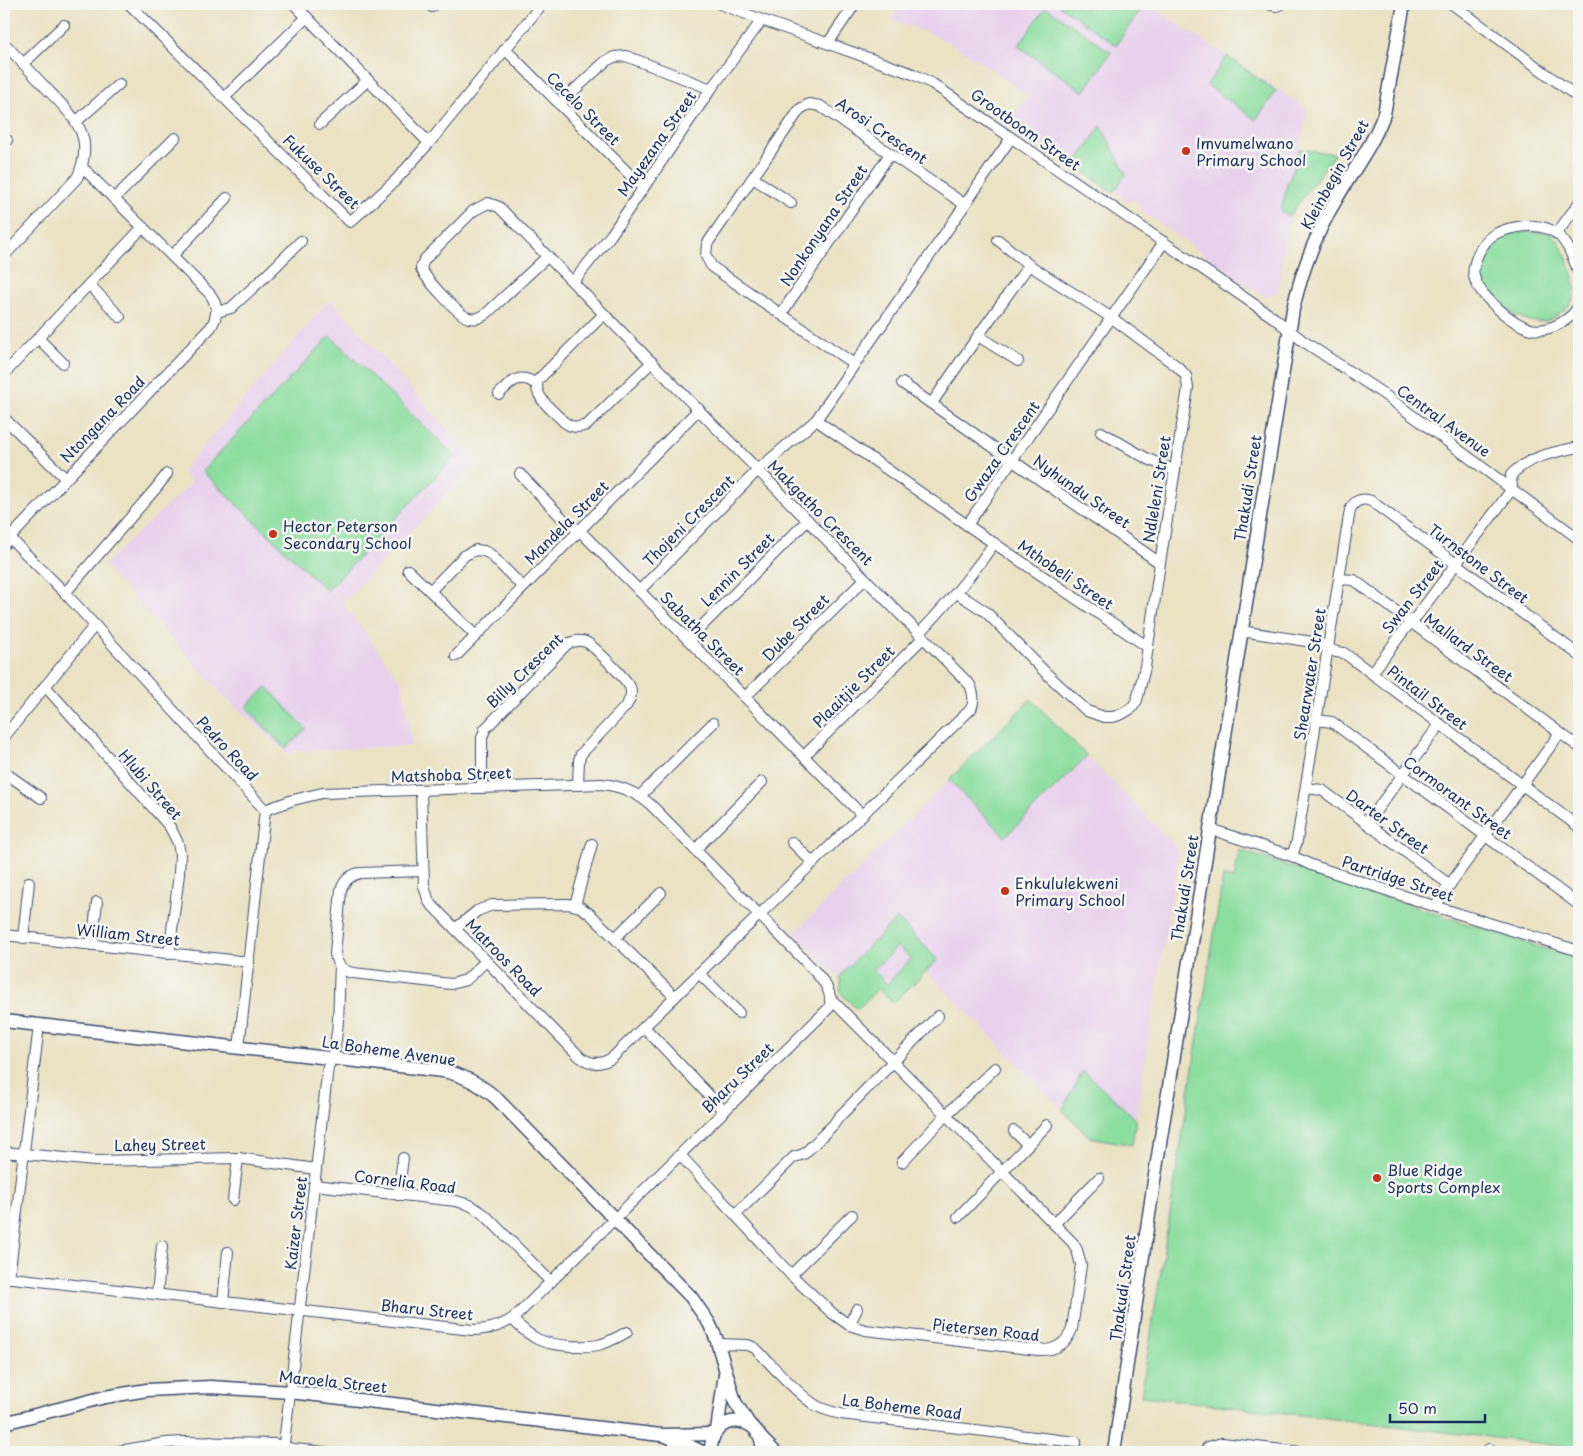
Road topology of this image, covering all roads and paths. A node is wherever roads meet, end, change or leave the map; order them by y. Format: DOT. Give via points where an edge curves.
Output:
graph roads {
  1 [pos="129,4"];
  2 [pos="294,4"];
  3 [pos="542,4"];
  4 [pos="720,4"];
  5 [pos="855,4"];
  6 [pos="1268,4"];
  7 [pos="1281,4"];
  8 [pos="1404,4"];
  9 [pos="1452,4"];
  10 [pos="307,17"];
  11 [pos="762,20"];
  12 [pos="64,25"];
  13 [pos="4,43"];
  14 [pos="828,43"];
  15 [pos="504,49"];
  16 [pos="23,64"];
  17 [pos="368,80"];
  18 [pos="119,84"];
  19 [pos="711,89"];
  20 [pos="225,97"];
  21 [pos="1579,98"];
  22 [pos="559,104"];
  23 [pos="77,121"];
  24 [pos="320,124"];
  25 [pos="175,138"];
  26 [pos="1011,138"];
  27 [pos="429,144"];
  28 [pos="890,154"];
  29 [pos="82,167"];
  30 [pos="754,178"];
  31 [pos="643,188"];
  32 [pos="226,198"];
  33 [pos="114,199"];
  34 [pos="791,203"];
  35 [pos="1579,203"];
  36 [pos="964,204"];
  37 [pos="143,227"];
  38 [pos="1557,233"];
  39 [pos="998,240"];
  40 [pos="301,241"];
  41 [pos="1164,242"];
  42 [pos="4,256"];
  43 [pos="172,256"];
  44 [pos="548,256"];
  45 [pos="1029,265"];
  46 [pos="1579,274"];
  47 [pos="573,282"];
  48 [pos="89,284"];
  49 [pos="1579,305"];
  50 [pos="217,312"];
  51 [pos="604,314"];
  52 [pos="781,314"];
  53 [pos="120,317"];
  54 [pos="1112,318"];
  55 [pos="1289,329"];
  56 [pos="978,336"];
  57 [pos="38,338"];
  58 [pos="1018,361"];
  59 [pos="652,362"];
  60 [pos="63,363"];
  61 [pos="854,364"];
  62 [pos="4,374"];
  63 [pos="902,383"];
  64 [pos="536,384"];
  65 [pos="499,394"];
  66 [pos="932,403"];
  67 [pos="699,409"];
  68 [pos="4,418"];
  69 [pos="816,420"];
  70 [pos="1101,432"];
  71 [pos="1579,447"];
  72 [pos="1013,461"];
  73 [pos="758,470"];
  74 [pos="1175,471"];
  75 [pos="167,474"];
  76 [pos="520,474"];
  77 [pos="66,479"];
  78 [pos="1512,489"];
  79 [pos="1360,500"];
  80 [pos="808,520"];
  81 [pos="967,526"];
  82 [pos="579,530"];
  83 [pos="6,538"];
  84 [pos="1579,539"];
  85 [pos="994,543"];
  86 [pos="1160,562"];
  87 [pos="1456,564"];
  88 [pos="408,570"];
  89 [pos="865,579"];
  90 [pos="1339,579"];
  91 [pos="523,587"];
  92 [pos="639,591"];
  93 [pos="430,592"];
  94 [pos="65,593"];
  95 [pos="957,593"];
  96 [pos="1411,623"];
  97 [pos="95,625"];
  98 [pos="1241,631"];
  99 [pos="476,636"];
  100 [pos="921,636"];
  101 [pos="688,640"];
  102 [pos="1148,646"];
  103 [pos="1328,648"];
  104 [pos="456,656"];
  105 [pos="1579,656"];
  106 [pos="1372,673"];
  107 [pos="45,686"];
  108 [pos="745,697"];
  109 [pos="1316,720"];
  110 [pos="713,723"];
  111 [pos="1440,724"];
  112 [pos="1560,733"];
  113 [pos="4,737"];
  114 [pos="1579,747"];
  115 [pos="804,756"];
  116 [pos="4,772"];
  117 [pos="1403,775"];
  118 [pos="762,782"];
  119 [pos="578,785"];
  120 [pos="1522,785"];
  121 [pos="482,788"];
  122 [pos="1306,788"];
  123 [pos="421,790"];
  124 [pos="640,796"];
  125 [pos="41,798"];
  126 [pos="265,810"];
  127 [pos="862,815"];
  128 [pos="1367,823"];
  129 [pos="1579,827"];
  130 [pos="1210,828"];
  131 [pos="1485,836"];
  132 [pos="792,842"];
  133 [pos="592,844"];
  134 [pos="695,850"];
  135 [pos="1292,856"];
  136 [pos="813,863"];
  137 [pos="423,871"];
  138 [pos="29,882"];
  139 [pos="1450,885"];
  140 [pos="661,893"];
  141 [pos="98,902"];
  142 [pos="575,905"];
  143 [pos="1579,906"];
  144 [pos="1437,907"];
  145 [pos="759,915"];
  146 [pos="454,929"];
  147 [pos="4,935"];
  148 [pos="23,938"];
  149 [pos="615,938"];
  150 [pos="92,945"];
  151 [pos="1579,951"];
  152 [pos="169,954"];
  153 [pos="486,961"];
  154 [pos="249,962"];
  155 [pos="340,967"];
  156 [pos="699,973"];
  157 [pos="675,997"];
  158 [pos="830,998"];
  159 [pos="739,1013"];
  160 [pos="938,1016"];
  161 [pos="4,1021"];
  162 [pos="39,1025"];
  163 [pos="644,1027"];
  164 [pos="239,1048"];
  165 [pos="333,1059"];
  166 [pos="893,1061"];
  167 [pos="995,1068"];
  168 [pos="724,1111"];
  169 [pos="946,1115"];
  170 [pos="1047,1125"];
  171 [pos="1014,1130"];
  172 [pos="1028,1145"];
  173 [pos="4,1152"];
  174 [pos="24,1154"];
  175 [pos="680,1155"];
  176 [pos="238,1158"];
  177 [pos="403,1158"];
  178 [pos="902,1162"];
  179 [pos="316,1169"];
  180 [pos="1002,1171"];
  181 [pos="1099,1178"];
  182 [pos="314,1185"];
  183 [pos="398,1195"];
  184 [pos="233,1200"];
  185 [pos="736,1214"];
  186 [pos="852,1215"];
  187 [pos="958,1217"];
  188 [pos="615,1218"];
  189 [pos="1054,1224"];
  190 [pos="162,1246"];
  191 [pos="228,1252"];
  192 [pos="791,1275"];
  193 [pos="6,1277"];
  194 [pos="551,1282"];
  195 [pos="157,1294"];
  196 [pos="223,1302"];
  197 [pos="857,1309"];
  198 [pos="300,1310"];
  199 [pos="512,1319"];
  200 [pos="849,1325"];
  201 [pos="627,1332"];
  202 [pos="718,1344"];
  203 [pos="725,1369"];
  204 [pos="290,1392"];
  205 [pos="4,1423"];
  206 [pos="749,1424"];
  207 [pos="716,1432"];
  208 [pos="661,1434"];
  209 [pos="761,1438"];
  210 [pos="1076,1442"];
  211 [pos="210,1447"];
  212 [pos="284,1449"];
  213 [pos="113,1452"];
  214 [pos="325,1452"];
  215 [pos="702,1452"];
  216 [pos="711,1452"];
  217 [pos="762,1452"];
  218 [pos="776,1452"];
  219 [pos="1114,1452"];
  220 [pos="1204,1452"];
  221 [pos="1300,1452"];
  1 -- 20 [label="street, Fukuse Street"];
  2 -- 10 [label="street"];
  3 -- 15 [label="street, Fukuse Street"];
  4 -- 11 [label="street, Grootboom Street"];
  5 -- 14 [label="street"];
  6 -- 7 [label="street"];
  8 -- 55 [label="street, Kleinbegin Street" via="1384,114 1370,146 1337,197 1313,244 1297,290"];
  9 -- 21 [label="street"];
  10 -- 17 [label="street"];
  10 -- 20 [label="street"];
  11 -- 14 [label="street, Grootboom Street"];
  11 -- 19 [label="street, Mayezana Street"];
  12 -- 16 [label="street"];
  13 -- 16 [label="street"];
  14 -- 26 [label="street, Grootboom Street" via="933,84"];
  15 -- 22 [label="street, Cecelo Street"];
  15 -- 27 [label="street, Fukuse Street"];
  16 -- 23 [label="street"];
  17 -- 24 [label="street"];
  17 -- 27 [label="street"];
  18 -- 23 [label="street"];
  19 -- 22 [label="street" via="620,56 606,61"];
  19 -- 31 [label="street, Mayezana Street"];
  20 -- 27 [label="street, Fukuse Street" via="350,222"];
  22 -- 31 [label="street, Cecelo Street"];
  23 -- 29 [label="street" via="85,146"];
  25 -- 33 [label="street"];
  26 -- 36 [label="street"];
  26 -- 41 [label="street, Grootboom Street"];
  28 -- 30 [label="street, Arosi Crescent" via="820,106 809,104 800,110"];
  28 -- 36 [label="street, Arosi Crescent"];
  28 -- 52 [label="street, Nonkonyana Street"];
  29 -- 33 [label="street"];
  29 -- 42 [label="street" via="72,185"];
  30 -- 34 [label="street"];
  30 -- 52 [label="street, Arosi Crescent" via="707,244 706,256 712,267"];
  31 -- 47 [label="street, Mayezana Street"];
  32 -- 43 [label="street"];
  33 -- 37 [label="street"];
  35 -- 38 [label="street"];
  36 -- 61 [label="street"];
  37 -- 43 [label="street"];
  37 -- 48 [label="street"];
  38 -- 46 [label="street" via="1570,249"];
  38 -- 49 [label="street" via="1536,226 1512,227 1495,234 1482,247 1473,274 1489,301 1532,329 1555,326 1571,317"];
  39 -- 45 [label="street"];
  40 -- 50 [label="street" via="231,308"];
  41 -- 54 [label="street, Gwaza Crescent"];
  41 -- 55 [label="street, Grootboom Street"];
  43 -- 50 [label="street" via="210,294"];
  44 -- 44 [label="street, Makgatho Crescent" via="488,313 476,319 463,316 428,280 421,268 424,260 473,211 488,203 499,207"];
  44 -- 47 [label="street, Makgatho Crescent"];
  45 -- 54 [label="street"];
  45 -- 56 [label="street"];
  47 -- 51 [label="street, Makgatho Crescent"];
  48 -- 53 [label="street"];
  48 -- 57 [label="street"];
  50 -- 77 [label="street, Ntongana Road" via="211,327"];
  51 -- 59 [label="street, Makgatho Crescent"];
  51 -- 64 [label="street"];
  52 -- 61 [label="street, Arosi Crescent"];
  54 -- 72 [label="street, Gwaza Crescent"];
  54 -- 74 [label="street, Ndleleni Street" via="1186,376 1188,388"];
  55 -- 78 [label="street, Central Avenue"];
  55 -- 98 [label="street, Thakudi Street"];
  56 -- 58 [label="street"];
  56 -- 66 [label="street"];
  57 -- 60 [label="street"];
  57 -- 62 [label="street"];
  59 -- 64 [label="street" via="582,427 564,422 538,394"];
  59 -- 67 [label="street, Makgatho Crescent"];
  61 -- 69 [label="street"];
  63 -- 66 [label="street, Nyhundu Street"];
  64 -- 65 [label="street" via="520,379"];
  66 -- 72 [label="street, Nyhundu Street"];
  67 -- 73 [label="street, Makgatho Crescent"];
  67 -- 82 [label="street, Mandela Street"];
  68 -- 77 [label="street"];
  69 -- 73 [label="street"];
  69 -- 81 [label="street, Gwaza Crescent"];
  70 -- 74 [label="street"];
  71 -- 78 [label="street" via="1534,458 1519,466 1511,475"];
  72 -- 81 [label="street, Gwaza Crescent"];
  72 -- 86 [label="street, Nyhundu Street"];
  73 -- 80 [label="street, Makgatho Crescent"];
  73 -- 92 [label="street, Thojeni Crescent"];
  74 -- 86 [label="street, Ndleleni Street"];
  75 -- 94 [label="street"];
  76 -- 82 [label="street, Sabatha Street" via="566,522"];
  77 -- 83 [label="street, Ntongana Road"];
  78 -- 84 [label="street, Central Avenue"];
  78 -- 87 [label="street, Swan Street"];
  79 -- 87 [label="street, Turnstone Street" via="1371,501"];
  79 -- 90 [label="street, Shearwater Street" via="1350,510"];
  80 -- 89 [label="street, Makgatho Crescent"];
  80 -- 101 [label="street, Lennin Street"];
  81 -- 85 [label="street, Mthobeli Street"];
  82 -- 91 [label="street, Mandela Street"];
  82 -- 92 [label="street, Sabatha Street"];
  83 -- 94 [label="street, Pedro Road"];
  85 -- 95 [label="street, Plaaitjie Street"];
  85 -- 102 [label="street, Mthobeli Street"];
  86 -- 102 [label="street, Ndleleni Street"];
  87 -- 96 [label="street, Swan Street"];
  87 -- 105 [label="street, Turnstone Street"];
  88 -- 93 [label="street"];
  89 -- 100 [label="street, Makgatho Crescent"];
  89 -- 108 [label="street, Dube Street"];
  90 -- 96 [label="street, Mallard Street" via="1354,580"];
  90 -- 103 [label="street, Shearwater Street"];
  91 -- 93 [label="street" via="490,554 476,550 465,554"];
  91 -- 99 [label="street, Mandela Street"];
  92 -- 101 [label="street, Sabatha Street"];
  93 -- 99 [label="street"];
  94 -- 97 [label="street, Pedro Road"];
  95 -- 100 [label="street, Plaaitjie Street"];
  95 -- 102 [label="street, Ndleleni Street" via="986,612 1087,711 1104,717 1122,714 1138,700"];
  96 -- 106 [label="street, Swan Street"];
  96 -- 112 [label="street, Mallard Street"];
  97 -- 107 [label="street"];
  97 -- 126 [label="street, Pedro Road"];
  98 -- 103 [label="street, Pintail Street" via="1319,643"];
  98 -- 130 [label="street, Thakudi Street"];
  99 -- 104 [label="street, Mandela Street"];
  100 -- 115 [label="street, Plaaitjie Street"];
  100 -- 127 [label="street, Makgatho Crescent" via="970,685 974,704"];
  101 -- 108 [label="street, Sabatha Street"];
  103 -- 106 [label="street, Pintail Street" via="1344,653"];
  103 -- 109 [label="street, Shearwater Street"];
  106 -- 111 [label="street, Pintail Street"];
  107 -- 113 [label="street"];
  107 -- 152 [label="street, Hlubi Street" via="170,827 178,842 179,874"];
  108 -- 115 [label="street, Sabatha Street"];
  109 -- 117 [label="street, Cormorant Street" via="1332,722"];
  109 -- 122 [label="street, Shearwater Street"];
  110 -- 124 [label="street"];
  111 -- 117 [label="street"];
  111 -- 120 [label="street, Pintail Street"];
  112 -- 114 [label="street, Mallard Street"];
  112 -- 120 [label="street"];
  115 -- 127 [label="street, Sabatha Street"];
  116 -- 125 [label="street"];
  117 -- 128 [label="street"];
  117 -- 131 [label="street, Cormorant Street"];
  118 -- 134 [label="street"];
  119 -- 121 [label="street, Matshoba Street"];
  119 -- 121 [label="street, Billy Crescent" via="578,760 631,698 626,680 592,645 581,640 567,644 485,729 482,738"];
  119 -- 124 [label="street, Matshoba Street" via="612,785"];
  120 -- 129 [label="street, Pintail Street"];
  120 -- 131 [label="street"];
  121 -- 123 [label="street, Matshoba Street"];
  122 -- 128 [label="street, Darter Street" via="1322,790"];
  122 -- 135 [label="street, Shearwater Street"];
  123 -- 126 [label="street, Matshoba Street" via="322,793"];
  123 -- 137 [label="street, Matroos Road"];
  124 -- 134 [label="street, Matshoba Street"];
  126 -- 154 [label="street"];
  127 -- 136 [label="street, Makgatho Crescent"];
  128 -- 139 [label="street, Darter Street"];
  130 -- 135 [label="street, Partridge Street"];
  130 -- 219 [label="street, Thakudi Street"];
  131 -- 139 [label="street"];
  131 -- 143 [label="street, Cormorant Street"];
  132 -- 136 [label="street"];
  133 -- 142 [label="street"];
  134 -- 145 [label="street, Matshoba Street"];
  135 -- 144 [label="street, Partridge Street"];
  136 -- 145 [label="street, Makgatho Crescent"];
  137 -- 146 [label="street, Matroos Road" via="426,897"];
  137 -- 155 [label="street, Kaizer Street" via="360,873 345,882 341,890 334,953"];
  138 -- 148 [label="street"];
  139 -- 144 [label="street"];
  140 -- 149 [label="street"];
  141 -- 150 [label="street"];
  142 -- 146 [label="street" via="492,905 477,911"];
  142 -- 149 [label="street" via="590,914"];
  144 -- 151 [label="street, Partridge Street"];
  145 -- 156 [label="street, Matroos Road"];
  145 -- 158 [label="street, Matshoba Street" via="821,979"];
  146 -- 153 [label="street, Matroos Road"];
  147 -- 148 [label="street, William Street"];
  148 -- 150 [label="street, William Street"];
  149 -- 157 [label="street"];
  150 -- 152 [label="street, William Street"];
  152 -- 154 [label="street, William Street"];
  153 -- 155 [label="street" via="466,980 451,984 353,973"];
  153 -- 163 [label="street, Matroos Road" via="585,1060 596,1063 608,1061"];
  154 -- 164 [label="street"];
  155 -- 165 [label="street, Kaizer Street"];
  156 -- 157 [label="street, Matroos Road"];
  156 -- 159 [label="street"];
  157 -- 163 [label="street, Matroos Road"];
  158 -- 166 [label="street, Pietersen Road"];
  158 -- 168 [label="street, Bharu Street" via="829,1008"];
  160 -- 166 [label="street"];
  161 -- 162 [label="street, La Boheme Avenue"];
  162 -- 164 [label="street, La Boheme Avenue"];
  162 -- 174 [label="street"];
  163 -- 168 [label="street"];
  164 -- 165 [label="street, La Boheme Avenue"];
  165 -- 179 [label="street, Kaizer Street" via="328,1067"];
  165 -- 188 [label="street, La Boheme Avenue" via="443,1071 479,1084"];
  166 -- 169 [label="street, Pietersen Road"];
  166 -- 185 [label="street" via="804,1154 794,1157"];
  167 -- 169 [label="street"];
  168 -- 175 [label="street, Bharu Street"];
  169 -- 178 [label="street"];
  169 -- 180 [label="street, Pietersen Road"];
  170 -- 172 [label="street"];
  171 -- 172 [label="street"];
  172 -- 180 [label="street"];
  173 -- 174 [label="street, Lahey Street"];
  174 -- 176 [label="street, Lahey Street" via="95,1161"];
  174 -- 193 [label="street"];
  175 -- 185 [label="street, Pietersen Road"];
  175 -- 188 [label="street, Bharu Street"];
  176 -- 179 [label="street, Lahey Street"];
  176 -- 184 [label="street"];
  177 -- 183 [label="street"];
  179 -- 182 [label="street, Kaizer Street"];
  180 -- 187 [label="street"];
  180 -- 189 [label="street, Pietersen Road"];
  181 -- 189 [label="street"];
  182 -- 183 [label="street, Cornelia Road"];
  182 -- 198 [label="street, Kaizer Street"];
  183 -- 194 [label="street, Cornelia Road" via="470,1205 486,1215"];
  185 -- 192 [label="street, Pietersen Road"];
  186 -- 192 [label="street"];
  188 -- 194 [label="street, Bharu Street"];
  188 -- 202 [label="street, La Boheme Avenue" via="692,1297"];
  189 -- 200 [label="street, Pietersen Road" via="1073,1243 1081,1265 1072,1329 1058,1347 1038,1350 864,1330"];
  190 -- 195 [label="street"];
  191 -- 196 [label="street"];
  192 -- 200 [label="street, Pietersen Road"];
  193 -- 195 [label="street, Bharu Street"];
  194 -- 199 [label="street, Bharu Street"];
  195 -- 196 [label="street, Bharu Street"];
  196 -- 198 [label="street, Bharu Street"];
  197 -- 200 [label="street"];
  198 -- 199 [label="street, Bharu Street" via="472,1330 492,1329"];
  198 -- 204 [label="street, Kaizer Street"];
  199 -- 201 [label="street" via="540,1341 554,1344 598,1346"];
  202 -- 203 [label="street, La Boheme Avenue"];
  202 -- 210 [label="street, La Boheme Road" via="756,1348 802,1395 827,1411"];
  203 -- 206 [label="street, La Boheme Avenue" via="735,1402"];
  203 -- 207 [label="street, La Boheme Avenue"];
  204 -- 205 [label="street, Maroela Street" via="211,1387 147,1390 87,1400"];
  204 -- 208 [label="street, Maroela Street"];
  204 -- 212 [label="street, Kaizer Street"];
  206 -- 207 [label="street" via="729,1422"];
  206 -- 209 [label="street, La Boheme Avenue"];
  207 -- 208 [label="street, Maroela Street"];
  207 -- 216 [label="street, La Boheme Avenue"];
  208 -- 215 [label="street, Maroela Street"];
  209 -- 217 [label="street"];
  209 -- 218 [label="street"];
  211 -- 212 [label="street" via="275,1444"];
  211 -- 213 [label="street" via="186,1442 166,1443"];
  212 -- 214 [label="street"];
  220 -- 221 [label="street" via="1222,1442"];
}
